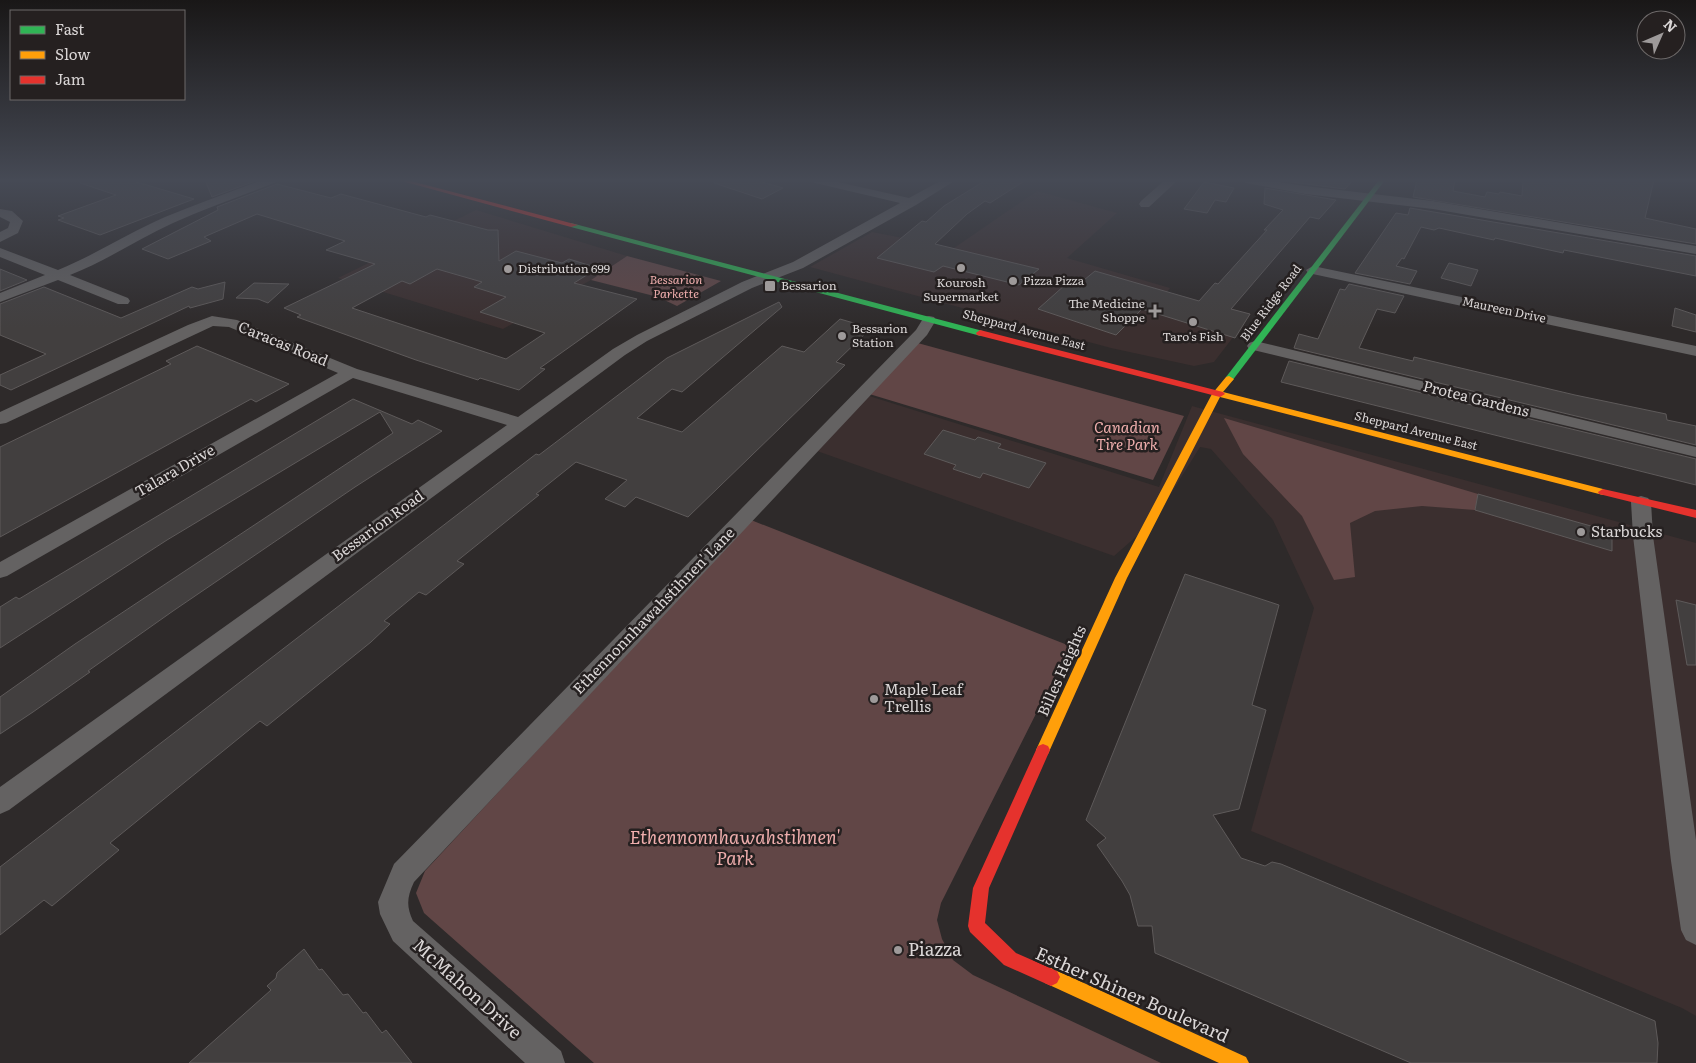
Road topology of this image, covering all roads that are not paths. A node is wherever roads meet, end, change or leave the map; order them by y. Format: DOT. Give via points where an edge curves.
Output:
graph roads {
  1 [pos="13,230"];
  2 [pos="150,230"];
  3 [pos="593,230"];
  4 [pos="859,230"];
  5 [pos="1342,230"];
  6 [pos="1577,230"];
  7 [pos="0,238"];
  8 [pos="1696,250"];
  9 [pos="0,252"];
  10 [pos="1313,270"];
  11 [pos="59,275"];
  12 [pos="772,276"];
  13 [pos="0,298"];
  14 [pos="123,301"];
  15 [pos="929,320"];
  16 [pos="1255,346"];
  17 [pos="1696,351"];
  18 [pos="351,372"];
  19 [pos="1217,394"];
  20 [pos="0,419"];
  21 [pos="520,423"];
  22 [pos="1696,452"];
  23 [pos="1640,502"];
  24 [pos="1696,514"];
  25 [pos="1696,521"];
  26 [pos="0,571"];
  27 [pos="0,802"];
  28 [pos="391,909"];
  29 [pos="1696,930"];
  30 [pos="1010,958"];
  31 [pos="549,1063"];
  32 [pos="1240,1063"];
  1 -- 7 [label="street"];
  2 -- 11 [label="street"];
  3 -- 12 [label="main road, Sheppard Avenue East"];
  4 -- 12 [label="street, Bessarion Road" via="798,265"];
  5 -- 10 [label="main road, Blue Ridge Road"];
  6 -- 8 [label="street"];
  9 -- 11 [label="street"];
  10 -- 16 [label="main road, Blue Ridge Road"];
  10 -- 17 [label="street, Maureen Drive"];
  11 -- 13 [label="street"];
  11 -- 14 [label="street"];
  12 -- 15 [label="main road, Sheppard Avenue East"];
  12 -- 21 [label="street, Bessarion Road" via="747,285 642,338"];
  15 -- 19 [label="main road, Sheppard Avenue East"];
  15 -- 28 [label="street, Ethennonnhawahstihnen' Lane" via="922,332 404,873"];
  16 -- 19 [label="main road, Blue Ridge Road"];
  16 -- 22 [label="street, Protea Gardens"];
  18 -- 20 [label="street, Caracas Road" via="232,323 212,321"];
  18 -- 21 [label="street, Caracas Road"];
  18 -- 26 [label="street, Talara Drive"];
  19 -- 23 [label="main road, Sheppard Avenue East"];
  19 -- 30 [label="main road, Billes Heights" via="1121,578 981,888 976,926"];
  21 -- 27 [label="street, Bessarion Road"];
  23 -- 24 [label="main road, Sheppard Avenue East"];
  23 -- 25 [label="main road, Sheppard Avenue East"];
  23 -- 29 [label="street"];
  28 -- 31 [label="street, McMahon Drive" via="403,931"];
  30 -- 32 [label="main road, Esther Shiner Boulevard"];
}
